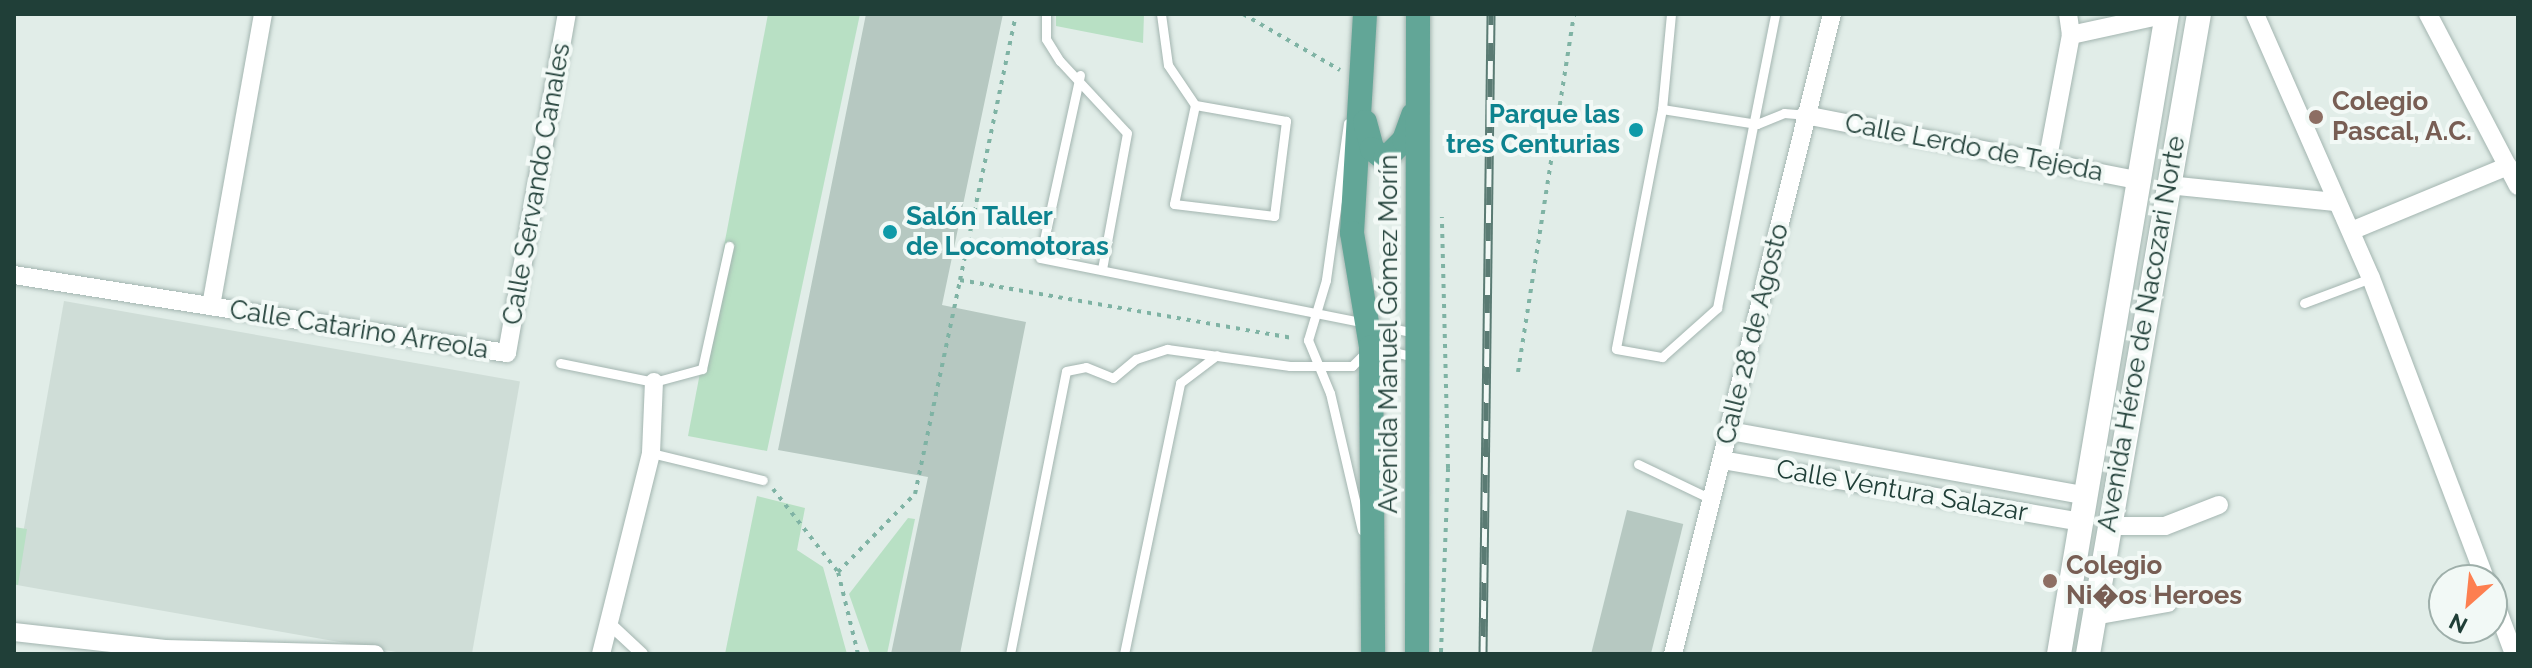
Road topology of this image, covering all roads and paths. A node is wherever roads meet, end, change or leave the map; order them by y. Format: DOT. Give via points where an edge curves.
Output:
graph roads {
  1 [pos="263,14"];
  2 [pos="567,14"];
  3 [pos="1016,14"];
  4 [pos="1046,14"];
  5 [pos="1161,14"];
  6 [pos="1243,14"];
  7 [pos="1365,14"];
  8 [pos="1418,14"];
  9 [pos="1574,14"];
  10 [pos="1671,14"];
  11 [pos="1775,14"];
  12 [pos="1832,14"];
  13 [pos="2068,14"];
  14 [pos="2167,14"];
  15 [pos="2199,14"];
  16 [pos="2255,14"];
  17 [pos="2428,14"];
  18 [pos="2071,35"];
  19 [pos="1080,75"];
  20 [pos="1361,76"];
  21 [pos="1419,101"];
  22 [pos="1195,105"];
  23 [pos="1662,109"];
  24 [pos="1805,115"];
  25 [pos="1757,124"];
  26 [pos="2047,163"];
  27 [pos="2508,166"];
  28 [pos="2142,181"];
  29 [pos="2168,185"];
  30 [pos="2518,186"];
  31 [pos="2335,202"];
  32 [pos="1441,207"];
  33 [pos="2351,231"];
  34 [pos="729,246"];
  35 [pos="1102,269"];
  36 [pos="14,275"];
  37 [pos="2371,278"];
  38 [pos="960,280"];
  39 [pos="2304,303"];
  40 [pos="211,306"];
  41 [pos="1312,314"];
  42 [pos="1368,335"];
  43 [pos="1308,340"];
  44 [pos="1416,345"];
  45 [pos="507,353"];
  46 [pos="1217,355"];
  47 [pos="560,363"];
  48 [pos="1315,364"];
  49 [pos="1518,372"];
  50 [pos="654,382"];
  51 [pos="1730,431"];
  52 [pos="651,453"];
  53 [pos="1722,460"];
  54 [pos="1638,464"];
  55 [pos="763,480"];
  56 [pos="2087,496"];
  57 [pos="1711,499"];
  58 [pos="2219,505"];
  59 [pos="2081,522"];
  60 [pos="2107,526"];
  61 [pos="2480,564"];
  62 [pos="1372,569"];
  63 [pos="838,572"];
  64 [pos="2168,603"];
  65 [pos="2094,616"];
  66 [pos="612,626"];
  67 [pos="14,632"];
  68 [pos="348,652"];
  69 [pos="375,654"];
  70 [pos="601,654"];
  71 [pos="642,654"];
  72 [pos="858,654"];
  73 [pos="1010,654"];
  74 [pos="1124,654"];
  75 [pos="1373,654"];
  76 [pos="1417,654"];
  77 [pos="1441,654"];
  78 [pos="1673,654"];
  79 [pos="2059,654"];
  80 [pos="2088,654"];
  1 -- 40 [label="street, Calle Catarino Arreola"];
  2 -- 45 [label="street, Calle Servando Canales"];
  3 -- 38 [label="path"];
  4 -- 19 [label="lane" via="1046,39"];
  5 -- 22 [label="lane" via="1168,65"];
  6 -- 20 [label="path" via="1332,68"];
  7 -- 20 [label="main road, Avenida Manuel Gómez Morín"];
  8 -- 21 [label="main road, Avenida Manuel Gómez Morín"];
  9 -- 49 [label="path"];
  10 -- 23 [label="lane"];
  11 -- 25 [label="lane"];
  12 -- 24 [label="street, Calle 28 de Agosto"];
  13 -- 18 [label="street"];
  14 -- 18 [label="street"];
  14 -- 28 [label="main road, Avenida Héroe de Nacozari Norte"];
  15 -- 29 [label="main road, Avenida Héroe de Nacozari Norte"];
  16 -- 31 [label="street"];
  17 -- 27 [label="street"];
  18 -- 26 [label="street"];
  19 -- 35 [label="lane" via="1127,133"];
  19 -- 35 [label="lane" via="1040,258"];
  20 -- 21 [label="main road" via="1365,125 1378,156 1397,152"];
  20 -- 41 [label="lane" via="1342,147 1326,280"];
  20 -- 42 [label="main road, Avenida Manuel Gómez Morín" via="1352,233"];
  21 -- 44 [label="main road, Avenida Manuel Gómez Morín"];
  22 -- 22 [label="lane" via="1174,204 1274,216 1286,121"];
  23 -- 25 [label="lane"];
  23 -- 25 [label="lane" via="1616,349 1662,357 1717,308"];
  24 -- 25 [label="lane" via="1784,113"];
  24 -- 26 [label="street, Calle Lerdo de Tejeda"];
  24 -- 51 [label="street, Calle 28 de Agosto"];
  26 -- 28 [label="street, Calle Lerdo de Tejeda"];
  27 -- 30 [label="street"];
  27 -- 33 [label="street"];
  28 -- 56 [label="main road, Avenida Héroe de Nacozari Norte"];
  29 -- 31 [label="street"];
  29 -- 60 [label="main road, Avenida Héroe de Nacozari Norte"];
  31 -- 33 [label="street"];
  32 -- 77 [label="path" via="1448,468"];
  33 -- 37 [label="street"];
  34 -- 50 [label="lane" via="713,347 702,369"];
  35 -- 41 [label="lane"];
  36 -- 40 [label="street, Calle Catarino Arreola"];
  37 -- 39 [label="lane"];
  37 -- 61 [label="street"];
  38 -- 43 [label="path"];
  38 -- 63 [label="path" via="915,494"];
  40 -- 45 [label="street, Calle Catarino Arreola"];
  41 -- 42 [label="lane"];
  41 -- 43 [label="lane"];
  42 -- 44 [label="lane"];
  42 -- 44 [label="lane"];
  42 -- 48 [label="lane" via="1352,366"];
  42 -- 62 [label="main road, Avenida Manuel Gómez Morín"];
  43 -- 48 [label="lane"];
  44 -- 76 [label="main road, Avenida Manuel Gómez Morín"];
  46 -- 48 [label="lane"];
  46 -- 73 [label="lane" via="1167,349 1136,359 1113,378 1086,367 1066,371"];
  46 -- 74 [label="lane" via="1180,383"];
  47 -- 50 [label="lane"];
  48 -- 62 [label="lane" via="1330,393"];
  50 -- 52 [label="street"];
  51 -- 53 [label="street, Calle 28 de Agosto"];
  51 -- 56 [label="street, Calle Ventura Salazar"];
  52 -- 55 [label="lane"];
  52 -- 66 [label="street"];
  53 -- 57 [label="street, Calle 28 de Agosto"];
  53 -- 59 [label="street, Calle Ventura Salazar"];
  54 -- 57 [label="lane"];
  55 -- 63 [label="path"];
  56 -- 59 [label="main road, Avenida Héroe de Nacozari Norte"];
  57 -- 78 [label="street, Calle 28 de Agosto"];
  58 -- 60 [label="street" via="2165,526"];
  59 -- 79 [label="main road, Avenida Héroe de Nacozari Norte"];
  60 -- 65 [label="main road, Avenida Héroe de Nacozari Norte"];
  62 -- 75 [label="main road, Avenida Manuel Gómez Morín"];
  63 -- 72 [label="path"];
  64 -- 65 [label="street"];
  65 -- 80 [label="main road, Avenida Héroe de Nacozari Norte"];
  66 -- 70 [label="street"];
  66 -- 71 [label="street"];
  67 -- 68 [label="street" via="165,649"];
  68 -- 69 [label="street"];
}
